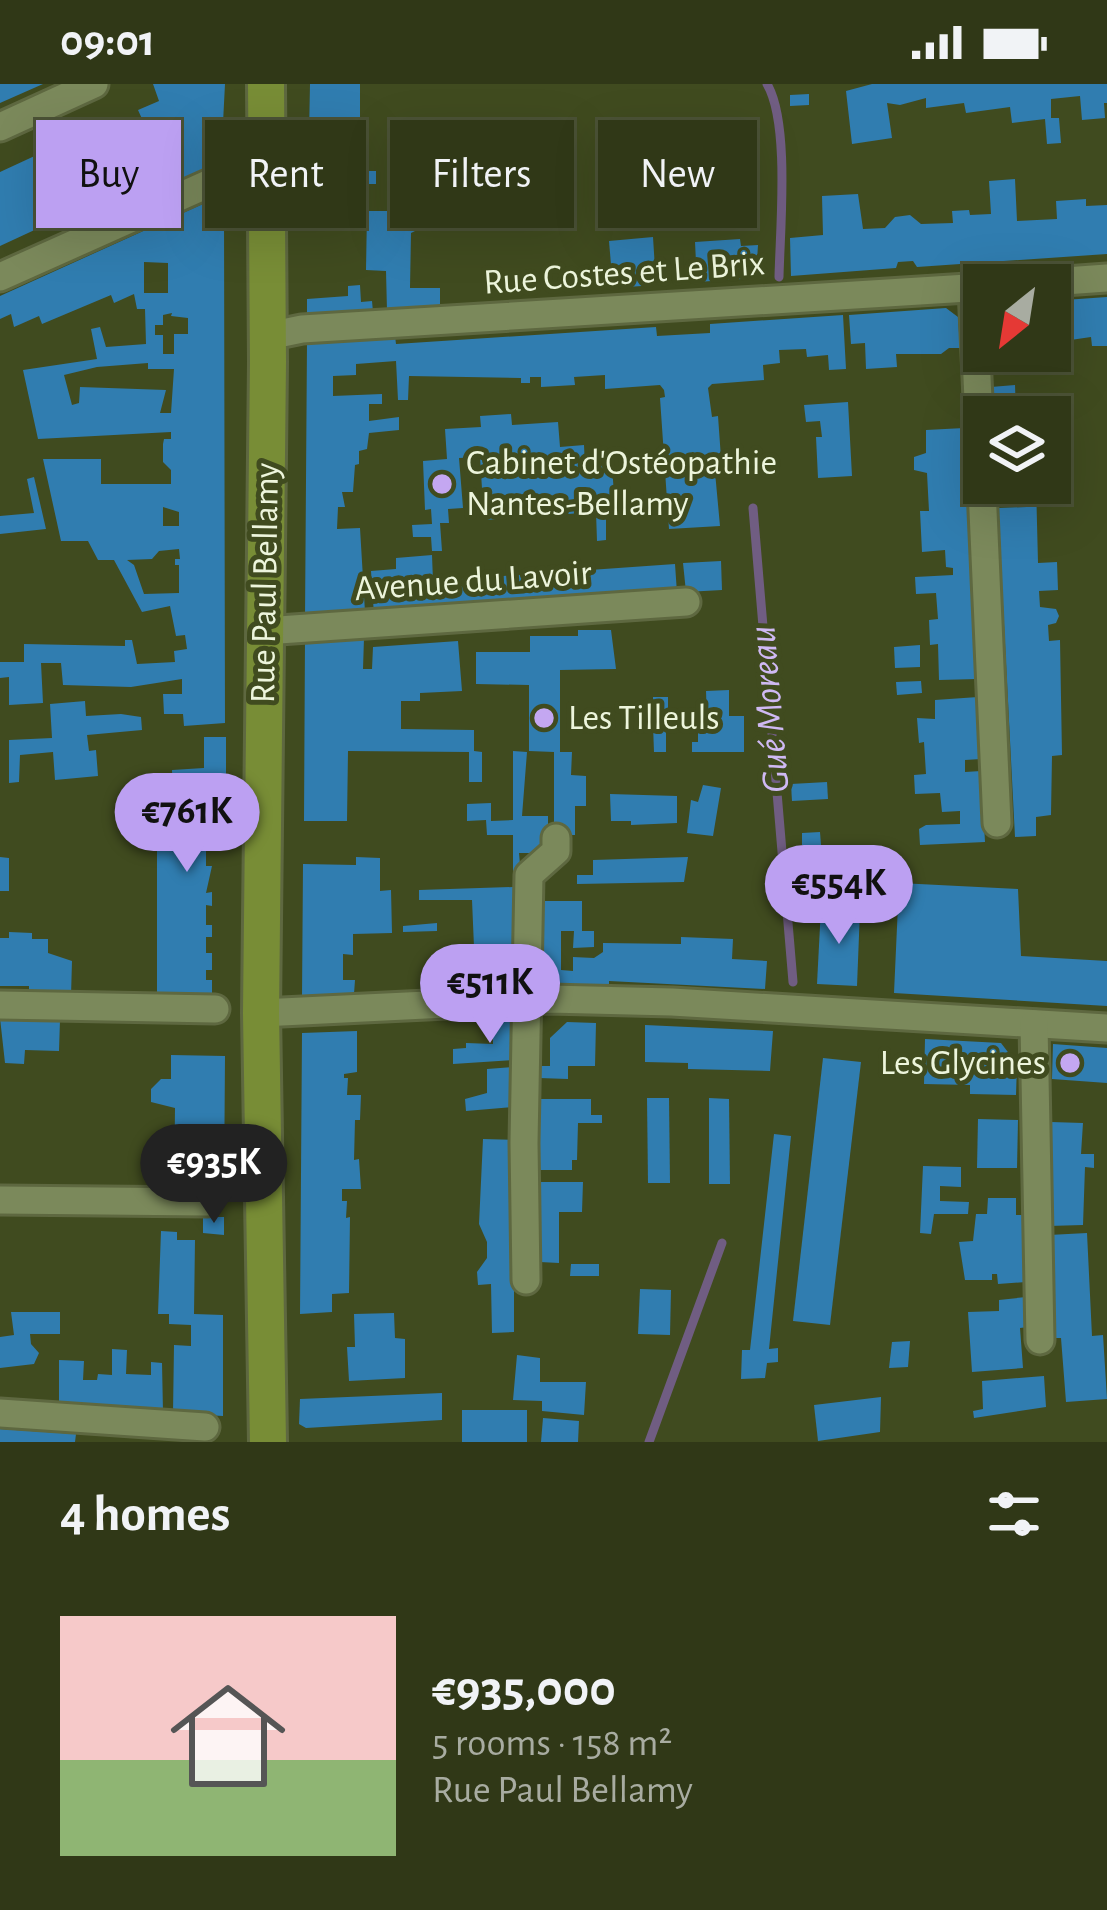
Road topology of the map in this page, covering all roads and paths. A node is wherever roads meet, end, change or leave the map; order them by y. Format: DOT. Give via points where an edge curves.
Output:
graph roads {
  1 [pos="94,84"];
  2 [pos="266,84"];
  3 [pos="266,120"];
  4 [pos="0,127"];
  5 [pos="205,185"];
  6 [pos="267,228"];
  7 [pos="0,277"];
  8 [pos="1107,278"];
  9 [pos="1071,281"];
  10 [pos="963,288"];
  11 [pos="268,336"];
  12 [pos="982,372"];
  13 [pos="686,602"];
  14 [pos="264,632"];
  15 [pos="997,823"];
  16 [pos="556,838"];
  17 [pos="526,1000"];
  18 [pos="0,1005"];
  19 [pos="215,1009"];
  20 [pos="261,1013"];
  21 [pos="1034,1024"];
  22 [pos="1107,1028"];
  23 [pos="0,1200"];
  24 [pos="207,1202"];
  25 [pos="526,1280"];
  26 [pos="1040,1340"];
  27 [pos="0,1413"];
  28 [pos="205,1427"];
  29 [pos="268,1442"];
  1 -- 4 [label="street"];
  2 -- 3 [label="main road, Rue Paul Bellamy"];
  5 -- 7 [label="street"];
  6 -- 11 [label="main road, Rue Paul Bellamy"];
  8 -- 9 [label="street"];
  10 -- 11 [label="street, Rue Costes et Le Brix"];
  11 -- 14 [label="main road, Rue Paul Bellamy"];
  12 -- 15 [label="street"];
  13 -- 14 [label="street, Avenue du Lavoir"];
  14 -- 20 [label="main road, Rue Paul Bellamy"];
  16 -- 17 [label="street" via="556,851 529,875"];
  17 -- 20 [label="street"];
  17 -- 21 [label="street"];
  17 -- 25 [label="street"];
  18 -- 19 [label="street"];
  20 -- 29 [label="main road, Rue Paul Bellamy"];
  21 -- 22 [label="street"];
  21 -- 26 [label="street"];
  23 -- 24 [label="street"];
  27 -- 28 [label="street"];
}
